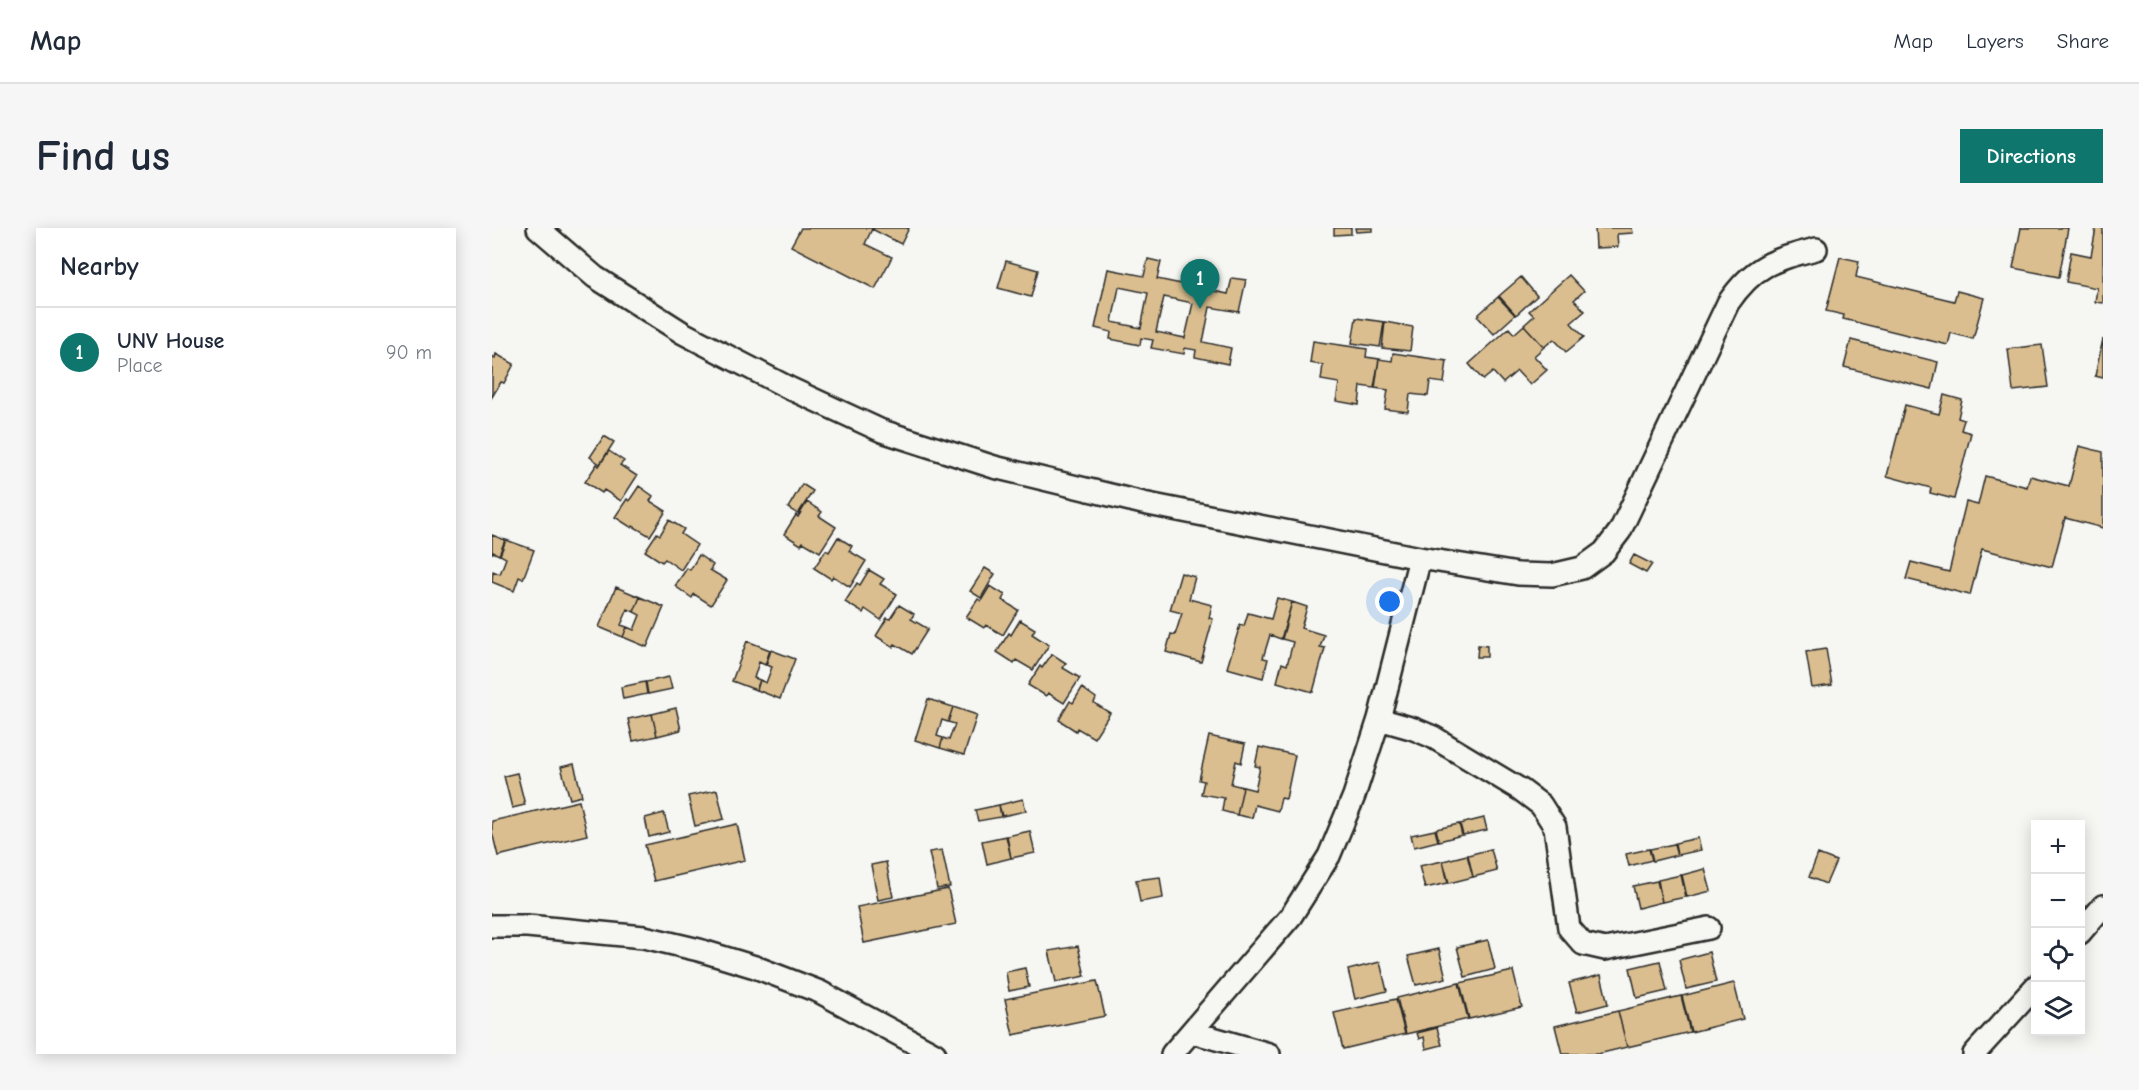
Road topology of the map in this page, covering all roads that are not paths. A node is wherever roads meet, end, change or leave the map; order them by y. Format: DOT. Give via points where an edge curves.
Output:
graph roads {
  1 [pos="538,228"];
  2 [pos="1816,249"];
  3 [pos="1420,558"];
  4 [pos="1379,719"];
  5 [pos="2103,906"];
  6 [pos="492,926"];
  7 [pos="1709,928"];
  8 [pos="2084,928"];
  9 [pos="2031,991"];
  10 [pos="1192,1032"];
  11 [pos="935,1054"];
  12 [pos="1172,1054"];
  13 [pos="1269,1054"];
  14 [pos="1974,1054"];
  1 -- 3 [label="street" via="595,277 683,333 882,431 994,467 1143,503"];
  2 -- 3 [label="street" via="1761,268 1728,303 1624,523 1604,552 1582,568 1552,575 1518,574"];
  3 -- 4 [label="street"];
  4 -- 7 [label="street" via="1433,737 1541,805 1555,826 1569,928 1583,944 1605,949"];
  4 -- 10 [label="street" via="1354,796 1329,856 1311,887 1269,944"];
  5 -- 8 [label="street"];
  6 -- 11 [label="street" via="644,937 699,950 820,992"];
  9 -- 14 [label="street"];
  10 -- 12 [label="street"];
  10 -- 13 [label="street"];
}
